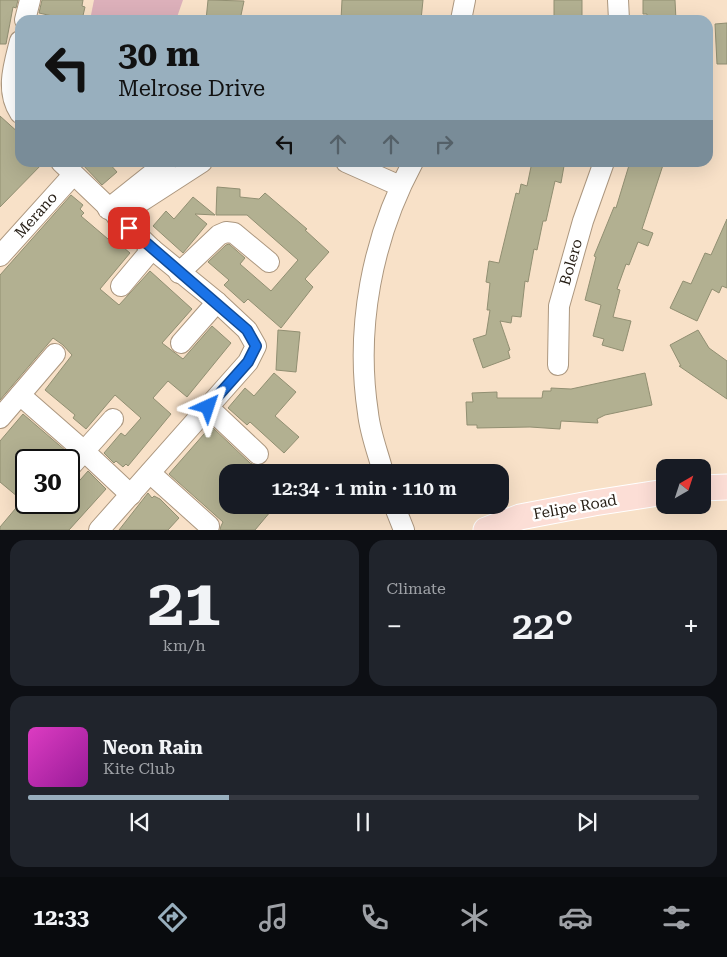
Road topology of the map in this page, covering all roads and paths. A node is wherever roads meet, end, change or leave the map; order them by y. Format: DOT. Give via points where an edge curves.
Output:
graph roads {
  1 [pos="30,0"];
  2 [pos="465,0"];
  3 [pos="618,0"];
  4 [pos="26,15"];
  5 [pos="462,15"];
  6 [pos="619,15"];
  7 [pos="15,62"];
  8 [pos="15,103"];
  9 [pos="163,167"];
  10 [pos="193,167"];
  11 [pos="357,167"];
  12 [pos="410,167"];
  13 [pos="602,167"];
  14 [pos="67,169"];
  15 [pos="400,186"];
  16 [pos="113,213"];
  17 [pos="152,249"];
  18 [pos="0,256"];
  19 [pos="269,262"];
  20 [pos="179,273"];
  21 [pos="121,286"];
  22 [pos="217,302"];
  23 [pos="181,343"];
  24 [pos="55,354"];
  25 [pos="558,365"];
  26 [pos="20,395"];
  27 [pos="208,407"];
  28 [pos="0,418"];
  29 [pos="113,419"];
  30 [pos="84,451"];
  31 [pos="258,454"];
  32 [pos="80,456"];
  33 [pos="381,464"];
  34 [pos="150,473"];
  35 [pos="727,486"];
  36 [pos="711,487"];
  37 [pos="656,493"];
  38 [pos="131,495"];
  39 [pos="398,514"];
  40 [pos="208,526"];
  41 [pos="99,529"];
  42 [pos="404,530"];
  43 [pos="486,530"];
  1 -- 4 [label="street"];
  2 -- 5 [label="street"];
  3 -- 6 [label="street"];
  7 -- 8 [label="street" via="12,97"];
  9 -- 16 [label="street"];
  10 -- 16 [label="street"];
  11 -- 15 [label="street"];
  12 -- 15 [label="street"];
  13 -- 25 [label="street, Bolero" via="559,306"];
  14 -- 16 [label="street"];
  14 -- 18 [label="street, Merano"];
  15 -- 33 [label="street" via="379,244 369,290 364,346 368,414"];
  16 -- 17 [label="street"];
  17 -- 20 [label="street"];
  17 -- 21 [label="street"];
  19 -- 20 [label="street" via="234,233 226,232"];
  20 -- 22 [label="street"];
  22 -- 23 [label="street"];
  22 -- 27 [label="street" via="247,330 256,346 248,362"];
  24 -- 26 [label="street"];
  26 -- 28 [label="street"];
  26 -- 30 [label="street"];
  27 -- 31 [label="street"];
  27 -- 34 [label="street"];
  29 -- 30 [label="street"];
  30 -- 32 [label="street"];
  30 -- 38 [label="street"];
  34 -- 38 [label="street"];
  34 -- 40 [label="street"];
  35 -- 36 [label="main road"];
  37 -- 43 [label="main road, Felipe Road" via="520,517"];
  38 -- 41 [label="street"];
  39 -- 42 [label="street"];
}
